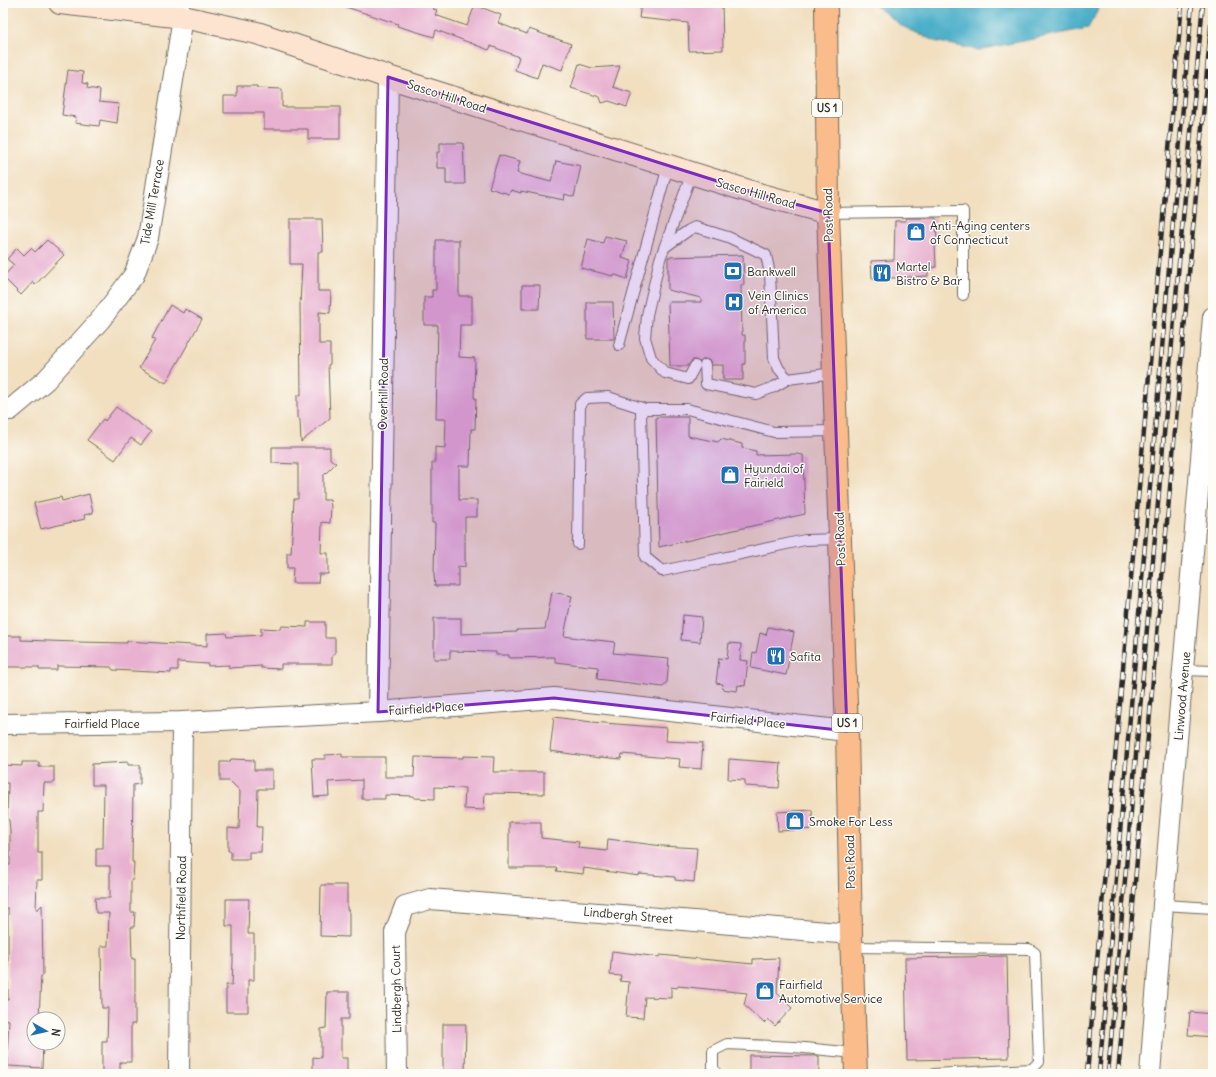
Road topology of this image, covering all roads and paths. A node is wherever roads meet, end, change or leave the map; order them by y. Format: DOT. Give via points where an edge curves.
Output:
graph roads {
  1 [pos="60,3"];
  2 [pos="826,3"];
  3 [pos="180,10"];
  4 [pos="388,77"];
  5 [pos="668,166"];
  6 [pos="692,173"];
  7 [pos="828,213"];
  8 [pos="664,247"];
  9 [pos="963,295"];
  10 [pos="1213,317"];
  11 [pos="619,345"];
  12 [pos="1211,365"];
  13 [pos="834,373"];
  14 [pos="688,379"];
  15 [pos="788,379"];
  16 [pos="706,384"];
  17 [pos="645,409"];
  18 [pos="10,410"];
  19 [pos="836,431"];
  20 [pos="840,539"];
  21 [pos="578,544"];
  22 [pos="1184,670"];
  23 [pos="1213,671"];
  24 [pos="378,712"];
  25 [pos="182,722"];
  26 [pos="3,724"];
  27 [pos="847,731"];
  28 [pos="1163,905"];
  29 [pos="405,906"];
  30 [pos="1213,908"];
  31 [pos="852,940"];
  32 [pos="856,1064"];
  33 [pos="179,1074"];
  34 [pos="397,1074"];
  35 [pos="716,1074"];
  36 [pos="934,1074"];
  37 [pos="1150,1074"];
  1 -- 3 [label="street, Sasco Hill Road"];
  2 -- 7 [label="main road, Post Road / US 1"];
  3 -- 4 [label="street, Sasco Hill Road"];
  3 -- 18 [label="street, Tide Mill Terrace" via="148,238 134,275 101,319 46,380"];
  4 -- 5 [label="street, Sasco Hill Road"];
  4 -- 24 [label="street, Overhill Road"];
  5 -- 6 [label="street, Sasco Hill Road"];
  5 -- 11 [label="lane"];
  6 -- 7 [label="street, Sasco Hill Road"];
  6 -- 8 [label="lane"];
  7 -- 9 [label="lane" via="962,211"];
  7 -- 13 [label="main road, Post Road / US 1"];
  8 -- 14 [label="lane" via="647,316 645,338 651,358 665,373"];
  8 -- 15 [label="lane" via="695,227 728,237 766,255 770,274 774,358"];
  10 -- 12 [label="street, Linwood Avenue"];
  12 -- 22 [label="street, Linwood Avenue"];
  13 -- 15 [label="lane"];
  13 -- 19 [label="main road, Post Road / US 1"];
  14 -- 16 [label="lane"];
  14 -- 16 [label="lane" via="700,365"];
  15 -- 16 [label="lane" via="756,394"];
  17 -- 19 [label="lane" via="687,409 774,432"];
  17 -- 20 [label="lane" via="641,413 645,557 662,571 805,540"];
  17 -- 21 [label="lane" via="608,398 586,398 580,404"];
  19 -- 20 [label="main road, Post Road / US 1"];
  20 -- 27 [label="main road, Post Road / US 1"];
  22 -- 23 [label="lane"];
  22 -- 28 [label="street, Linwood Avenue"];
  24 -- 25 [label="street, Fairfield Place"];
  24 -- 27 [label="street, Fairfield Place" via="554,698"];
  25 -- 26 [label="street, Fairfield Place"];
  25 -- 33 [label="street, Northfield Road"];
  27 -- 31 [label="main road, Post Road / US 1"];
  28 -- 30 [label="lane"];
  28 -- 37 [label="street, Linwood Avenue"];
  29 -- 31 [label="street, Lindbergh Street" via="430,899"];
  29 -- 34 [label="street, Lindbergh Court" via="395,932"];
  31 -- 32 [label="main road, Post Road / US 1"];
  31 -- 36 [label="lane" via="1030,949 1035,953 1039,1062 1032,1069"];
  32 -- 35 [label="lane" via="794,1047 727,1044 713,1051 713,1067"];
}
